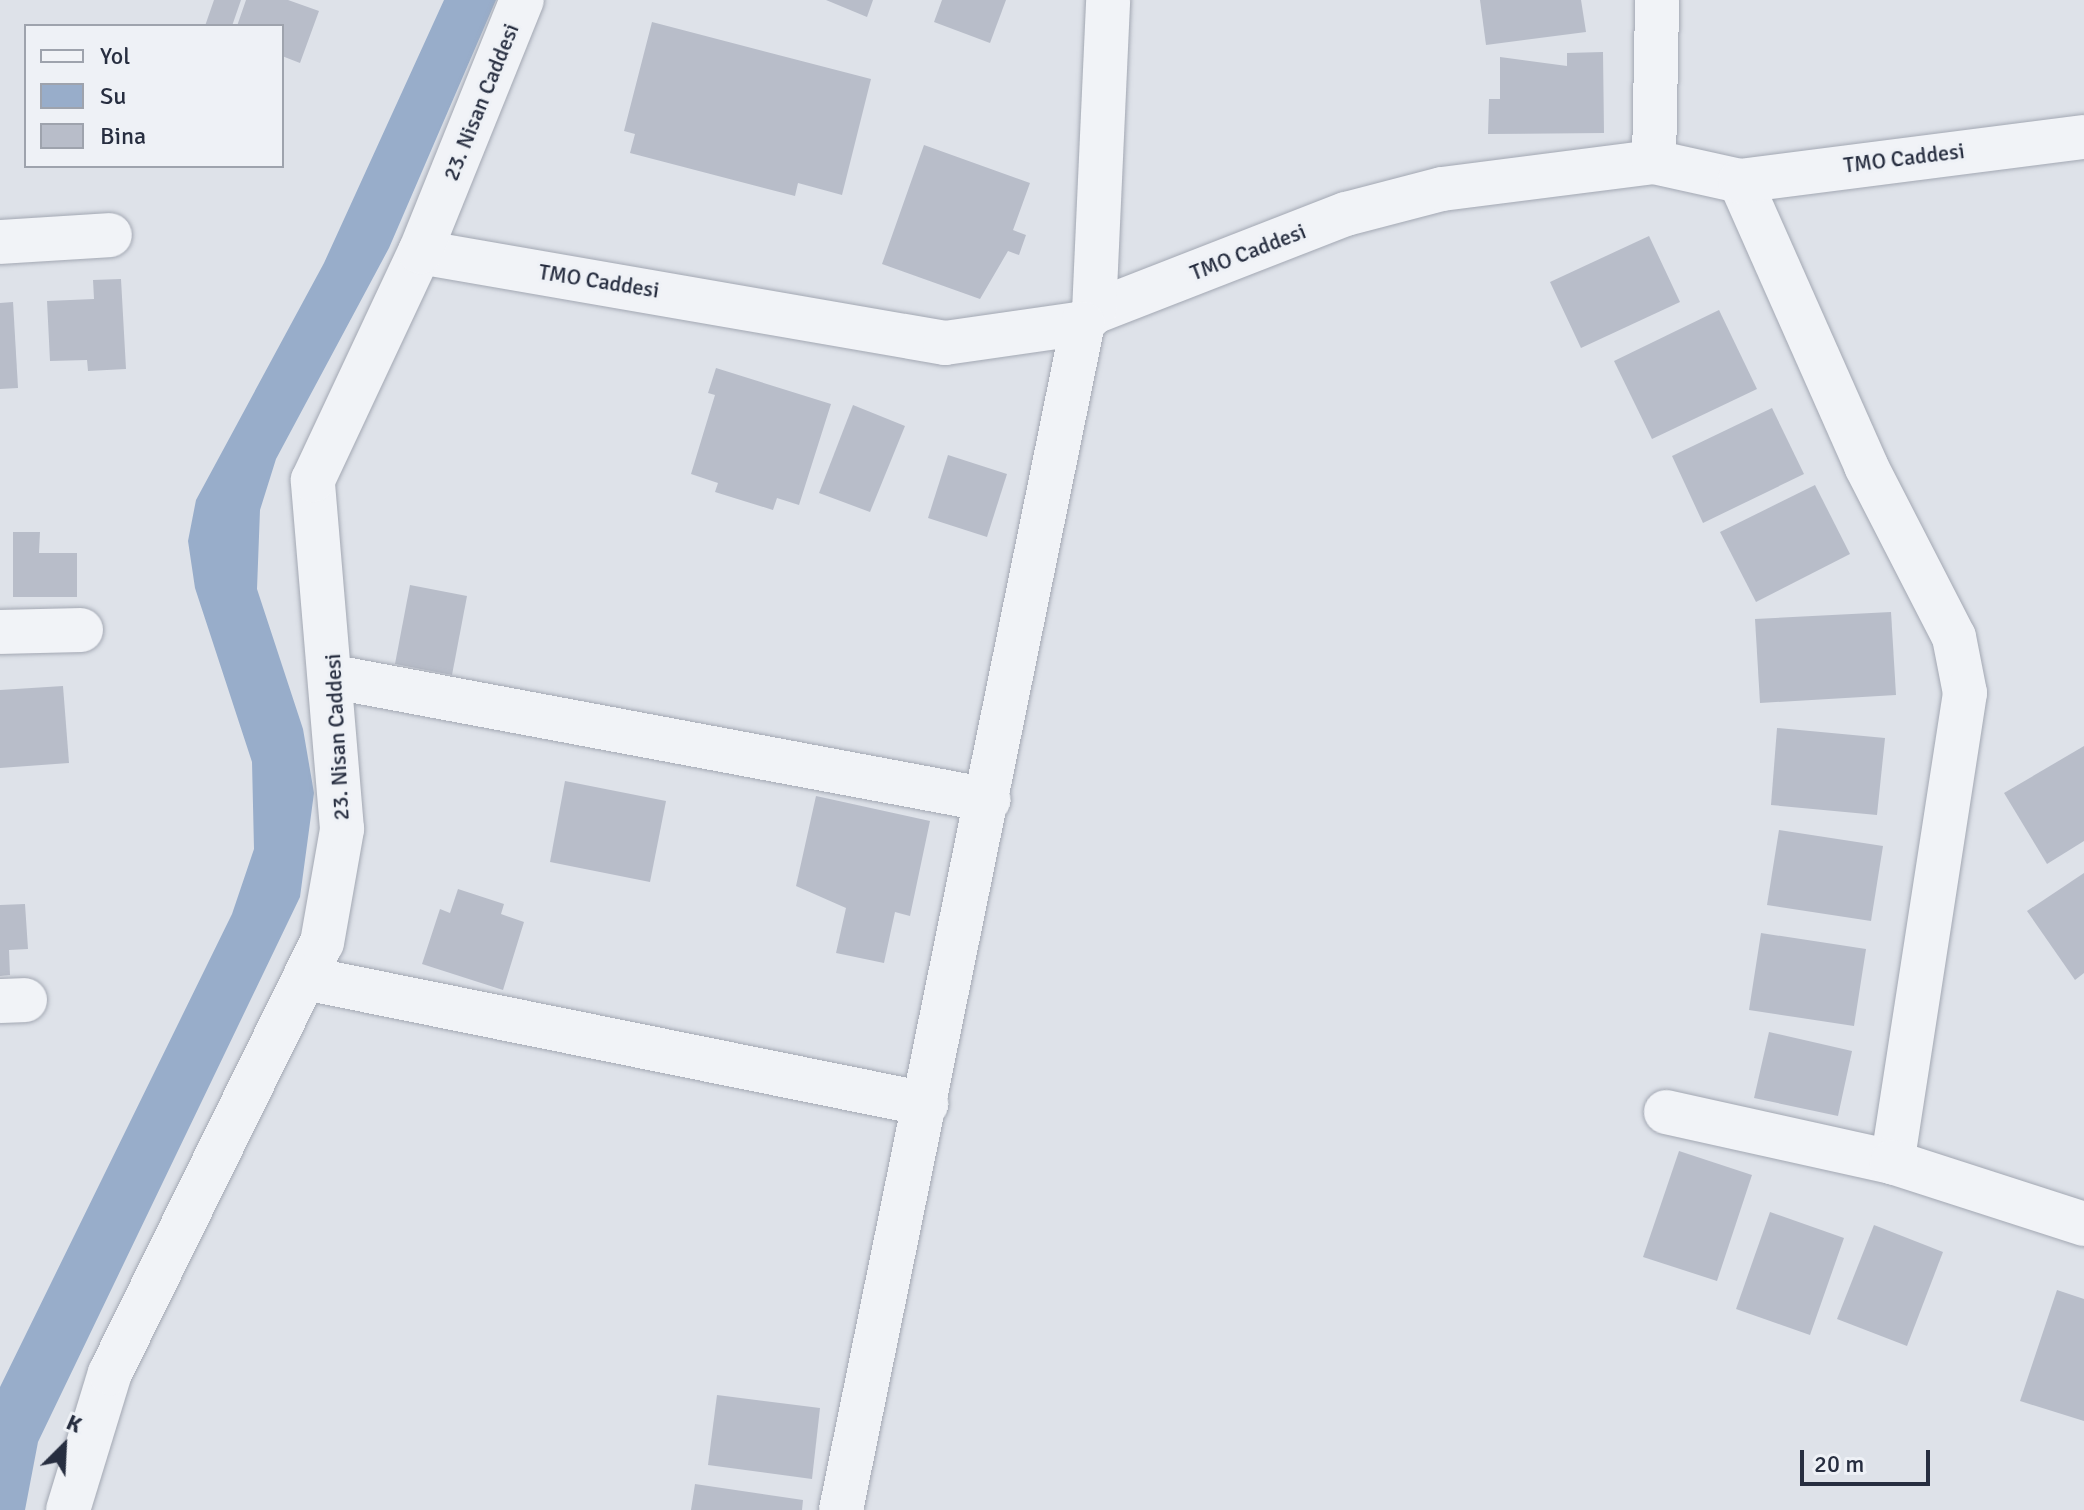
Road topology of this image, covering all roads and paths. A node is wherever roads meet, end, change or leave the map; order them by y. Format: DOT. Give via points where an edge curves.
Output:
graph roads {
  1 [pos="522,0"];
  2 [pos="1108,0"];
  3 [pos="1657,0"];
  4 [pos="2084,137"];
  5 [pos="1654,162"];
  6 [pos="1740,181"];
  7 [pos="110,235"];
  8 [pos="0,242"];
  9 [pos="420,252"];
  10 [pos="1089,317"];
  11 [pos="81,630"];
  12 [pos="0,632"];
  13 [pos="334,677"];
  14 [pos="989,800"];
  15 [pos="305,978"];
  16 [pos="926,1104"];
  17 [pos="1666,1112"];
  18 [pos="1892,1162"];
  19 [pos="2084,1224"];
  20 [pos="68,1510"];
  21 [pos="841,1510"];
  1 -- 9 [label="street, 23. Nisan Caddesi"];
  2 -- 10 [label="street"];
  3 -- 5 [label="street"];
  4 -- 6 [label="street, TMO Caddesi"];
  5 -- 6 [label="street, TMO Caddesi"];
  5 -- 10 [label="street, TMO Caddesi" via="1442,189 1346,214"];
  6 -- 18 [label="street" via="1866,466 1954,637 1965,693"];
  7 -- 8 [label="street"];
  9 -- 10 [label="street, TMO Caddesi" via="945,343"];
  9 -- 13 [label="street, 23. Nisan Caddesi" via="313,480"];
  10 -- 14 [label="street"];
  11 -- 12 [label="street"];
  13 -- 14 [label="street"];
  13 -- 15 [label="street, 23. Nisan Caddesi" via="342,829 322,943"];
  14 -- 16 [label="street"];
  15 -- 16 [label="street"];
  15 -- 20 [label="street, 23. Nisan Caddesi" via="110,1373"];
  16 -- 21 [label="street"];
  17 -- 18 [label="street"];
  18 -- 19 [label="street"];
}
